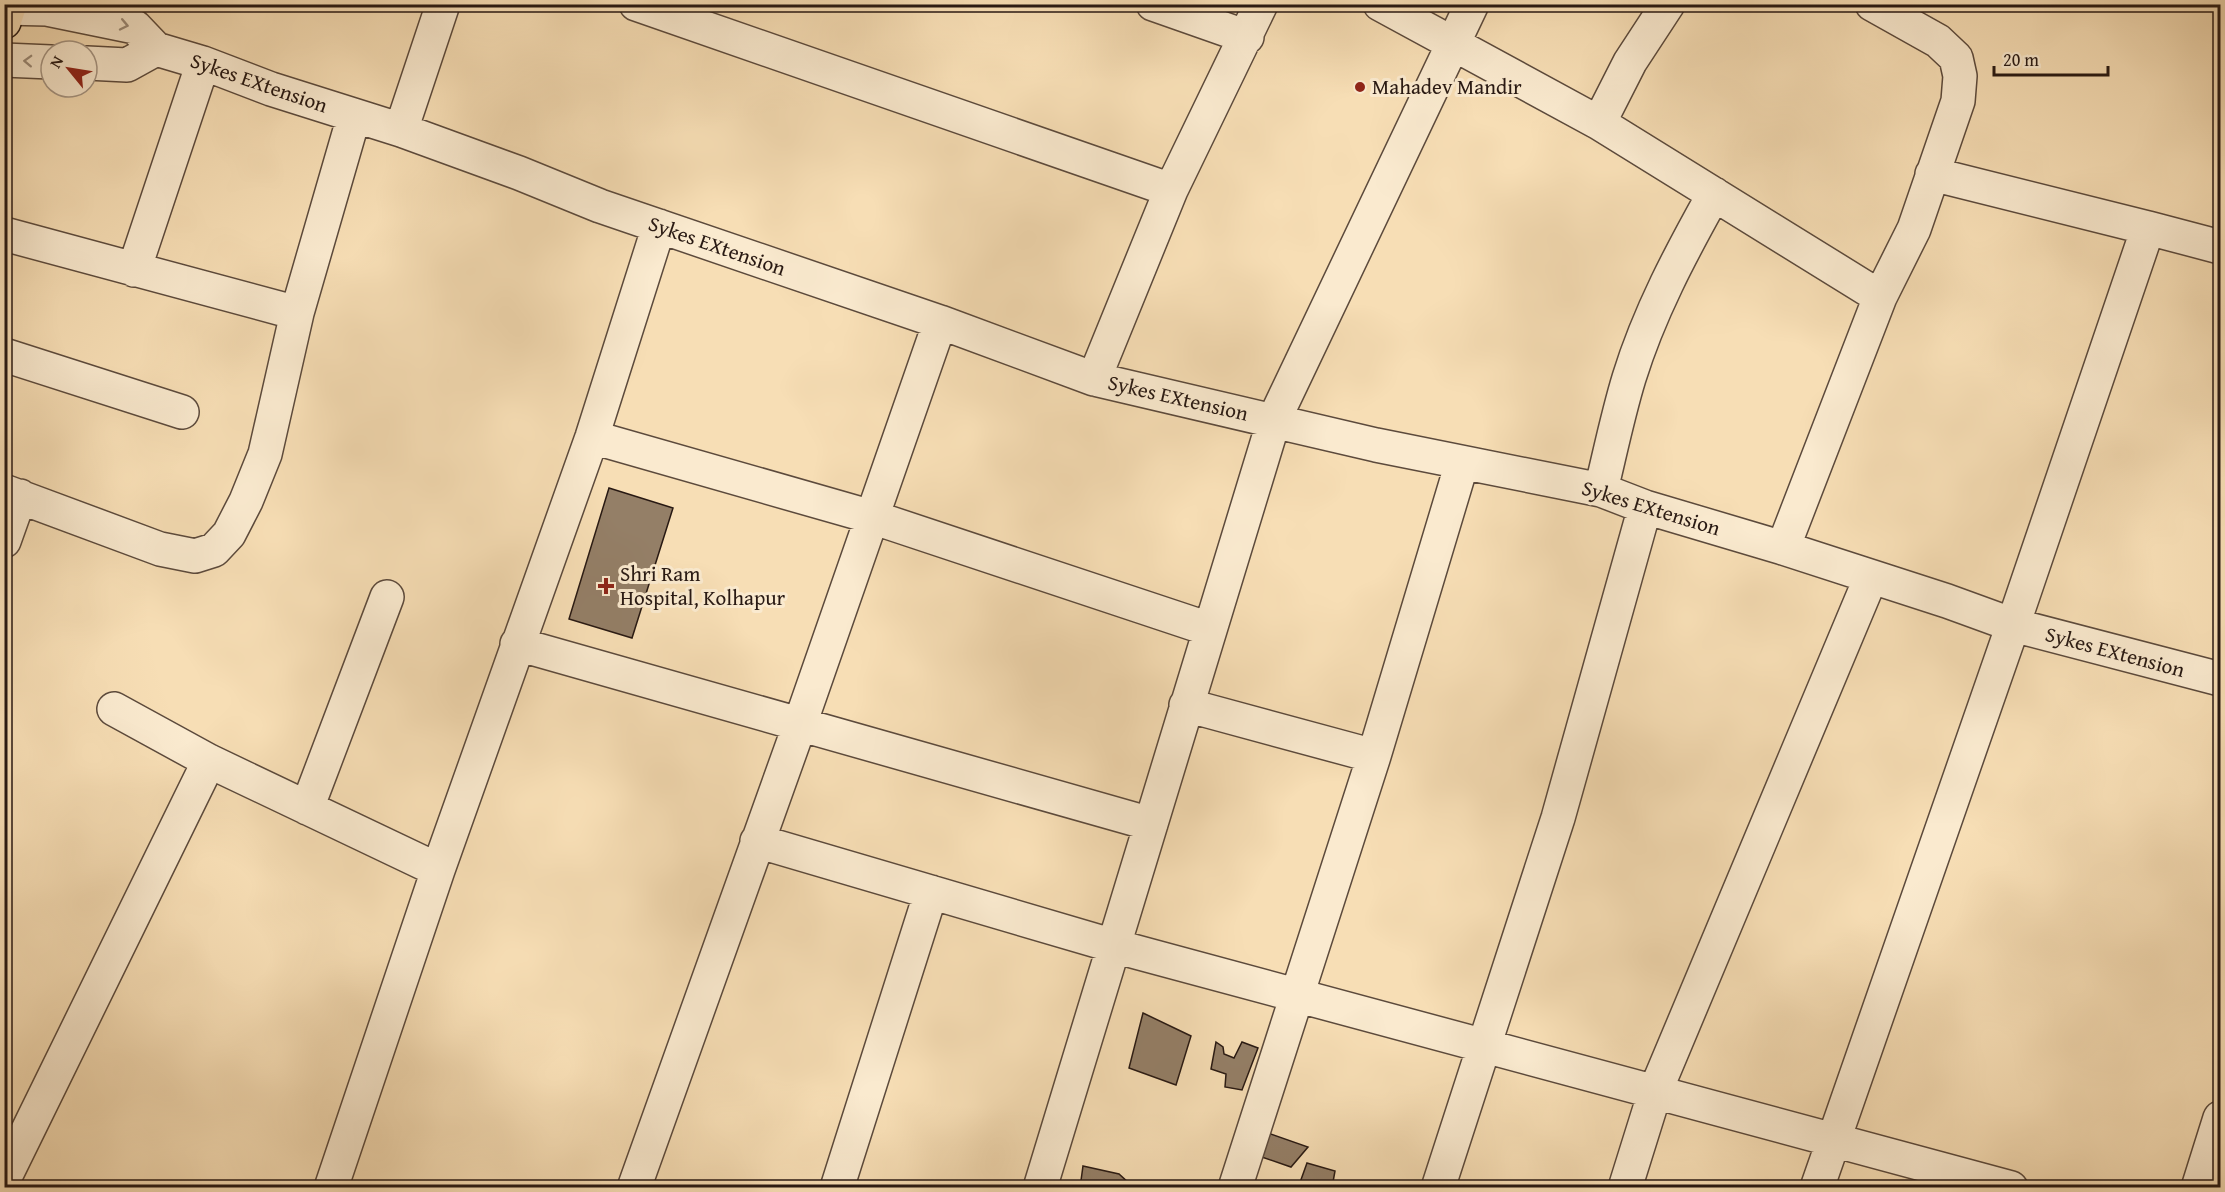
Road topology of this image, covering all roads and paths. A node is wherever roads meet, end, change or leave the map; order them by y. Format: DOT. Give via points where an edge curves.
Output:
graph roads {
  1 [pos="443,4"];
  2 [pos="636,4"];
  3 [pos="1153,4"];
  4 [pos="1261,4"];
  5 [pos="1380,4"];
  6 [pos="1472,4"];
  7 [pos="1668,4"];
  8 [pos="1872,4"];
  9 [pos="7,11"];
  10 [pos="1246,37"];
  11 [pos="1454,44"];
  12 [pos="156,49"];
  13 [pos="4,60"];
  14 [pos="39,61"];
  15 [pos="203,63"];
  16 [pos="99,64"];
  17 [pos="354,116"];
  18 [pos="1599,123"];
  19 [pos="401,130"];
  20 [pos="1932,174"];
  21 [pos="1171,190"];
  22 [pos="1714,194"];
  23 [pos="659,226"];
  24 [pos="2148,228"];
  25 [pos="4,234"];
  26 [pos="2220,247"];
  27 [pos="134,270"];
  28 [pos="1880,297"];
  29 [pos="297,313"];
  30 [pos="940,322"];
  31 [pos="4,355"];
  32 [pos="1094,379"];
  33 [pos="182,411"];
  34 [pos="1274,420"];
  35 [pos="592,437"];
  36 [pos="1462,463"];
  37 [pos="1601,490"];
  38 [pos="12,494"];
  39 [pos="1645,507"];
  40 [pos="872,517"];
  41 [pos="4,541"];
  42 [pos="1783,548"];
  43 [pos="1871,577"];
  44 [pos="387,597"];
  45 [pos="2013,625"];
  46 [pos="1209,629"];
  47 [pos="517,644"];
  48 [pos="2220,679"];
  49 [pos="1186,705"];
  50 [pos="114,709"];
  51 [pos="800,724"];
  52 [pos="1374,756"];
  53 [pos="209,761"];
  54 [pos="307,808"];
  55 [pos="1151,824"];
  56 [pos="757,841"];
  57 [pos="438,870"];
  58 [pos="931,892"];
  59 [pos="1114,946"];
  60 [pos="1297,995"];
  61 [pos="1486,1046"];
  62 [pos="1655,1092"];
  63 [pos="2220,1118"];
  64 [pos="1833,1139"];
  65 [pos="4,1179"];
  66 [pos="331,1188"];
  67 [pos="634,1188"];
  68 [pos="837,1188"];
  69 [pos="1040,1188"];
  70 [pos="1234,1188"];
  71 [pos="1438,1188"];
  72 [pos="1625,1188"];
  73 [pos="1817,1188"];
  74 [pos="2011,1188"];
  75 [pos="2198,1188"];
  1 -- 19 [label="street"];
  2 -- 21 [label="street"];
  3 -- 10 [label="street"];
  4 -- 10 [label="street"];
  5 -- 11 [label="street"];
  6 -- 11 [label="street"];
  7 -- 18 [label="street" via="1630,62"];
  8 -- 20 [label="street" via="1938,41 1956,58 1960,76 1958,101"];
  9 -- 12 [label="street, Sykes EXtension, one-way" via="47,9 135,27"];
  10 -- 21 [label="street"];
  11 -- 18 [label="street"];
  11 -- 34 [label="street"];
  12 -- 15 [label="street, Sykes EXtension"];
  12 -- 16 [label="street" via="127,65"];
  14 -- 13 [label="street, one-way"];
  15 -- 17 [label="street, Sykes EXtension"];
  15 -- 27 [label="street"];
  17 -- 19 [label="street, Sykes EXtension"];
  17 -- 29 [label="street"];
  18 -- 22 [label="street"];
  19 -- 23 [label="street, Sykes EXtension"];
  20 -- 24 [label="street"];
  20 -- 28 [label="street" via="1914,229"];
  21 -- 32 [label="street"];
  22 -- 28 [label="street"];
  22 -- 37 [label="street" via="1651,317 1629,378"];
  23 -- 30 [label="street, Sykes EXtension"];
  23 -- 35 [label="street"];
  24 -- 26 [label="street"];
  24 -- 45 [label="street"];
  25 -- 27 [label="street"];
  27 -- 29 [label="street"];
  28 -- 42 [label="street"];
  29 -- 38 [label="street" via="265,454 242,510 229,534 214,550 195,556 160,549"];
  30 -- 32 [label="street, Sykes EXtension"];
  30 -- 40 [label="street"];
  31 -- 33 [label="street"];
  32 -- 34 [label="street, Sykes EXtension"];
  34 -- 36 [label="street, Sykes EXtension"];
  34 -- 46 [label="street"];
  35 -- 40 [label="street"];
  35 -- 47 [label="street"];
  36 -- 37 [label="street, Sykes EXtension"];
  36 -- 52 [label="street"];
  37 -- 39 [label="street, Sykes EXtension"];
  38 -- 41 [label="street"];
  39 -- 42 [label="street, Sykes EXtension"];
  39 -- 61 [label="street" via="1558,818"];
  40 -- 46 [label="street"];
  40 -- 51 [label="street"];
  42 -- 43 [label="street, Sykes EXtension"];
  43 -- 45 [label="street, Sykes EXtension"];
  43 -- 62 [label="street"];
  44 -- 54 [label="street"];
  45 -- 48 [label="street, Sykes EXtension"];
  45 -- 64 [label="street"];
  46 -- 49 [label="street"];
  47 -- 51 [label="street"];
  47 -- 57 [label="street"];
  49 -- 52 [label="street"];
  49 -- 55 [label="street"];
  50 -- 53 [label="street"];
  51 -- 55 [label="street"];
  51 -- 56 [label="street"];
  52 -- 60 [label="street"];
  53 -- 54 [label="street"];
  53 -- 65 [label="street"];
  54 -- 57 [label="street"];
  55 -- 59 [label="street"];
  56 -- 58 [label="street"];
  56 -- 67 [label="street"];
  57 -- 66 [label="street"];
  58 -- 59 [label="street"];
  58 -- 68 [label="street"];
  59 -- 60 [label="street"];
  59 -- 69 [label="street"];
  60 -- 61 [label="street"];
  60 -- 70 [label="street"];
  61 -- 62 [label="street"];
  61 -- 71 [label="street"];
  62 -- 64 [label="street"];
  62 -- 72 [label="street"];
  63 -- 75 [label="street"];
  64 -- 73 [label="street"];
  64 -- 74 [label="street"];
}
